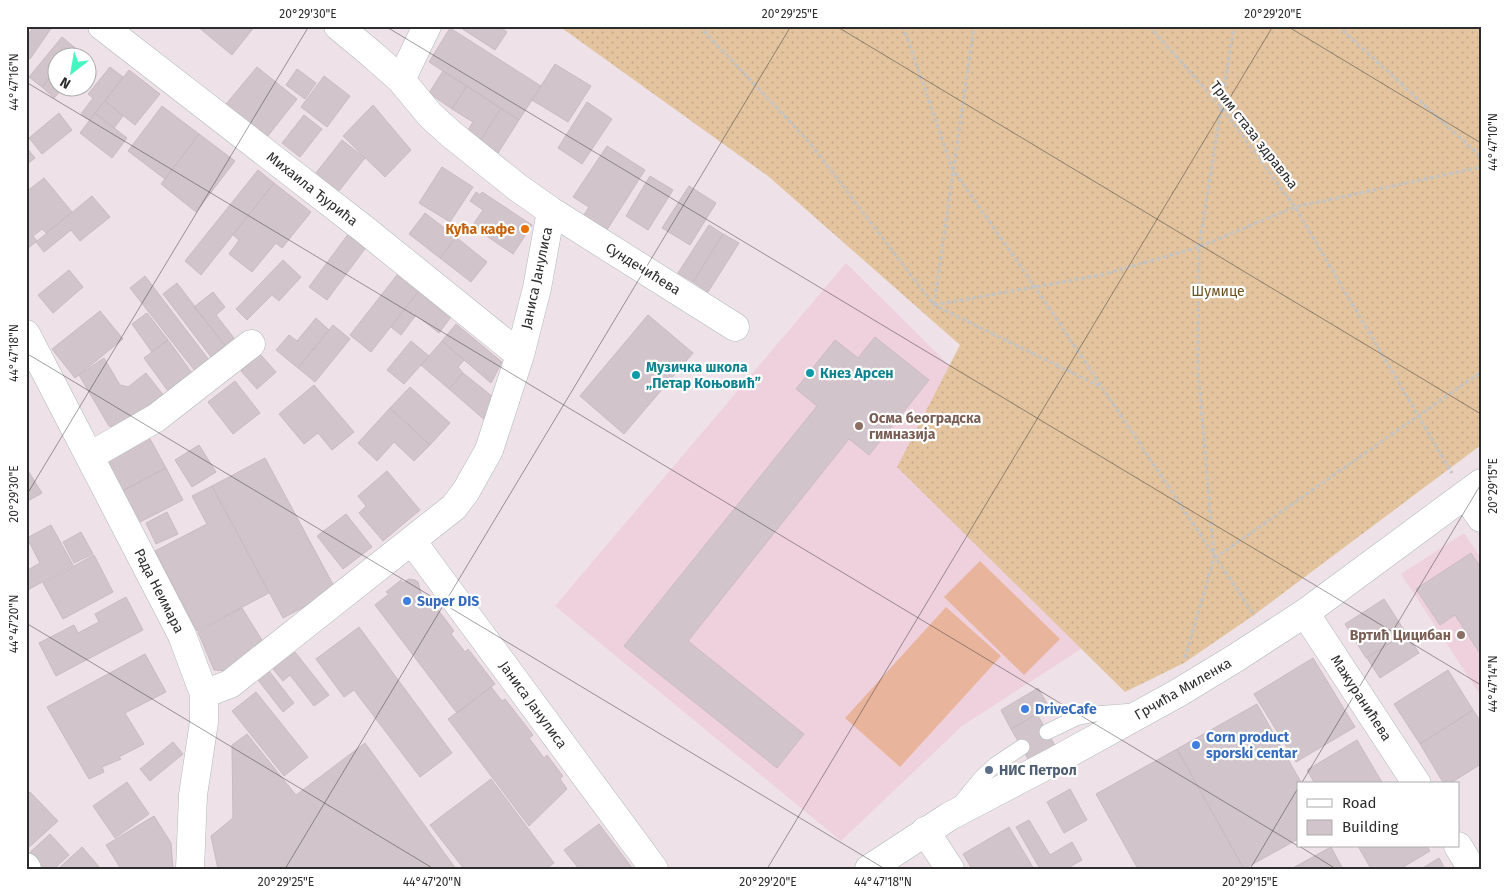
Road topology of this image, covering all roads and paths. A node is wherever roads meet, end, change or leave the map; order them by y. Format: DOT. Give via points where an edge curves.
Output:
graph roads {
  1 [pos="102,26"];
  2 [pos="338,26"];
  3 [pos="427,26"];
  4 [pos="699,26"];
  5 [pos="903,26"];
  6 [pos="974,26"];
  7 [pos="1149,26"];
  8 [pos="1234,26"];
  9 [pos="1338,26"];
  10 [pos="401,80"];
  11 [pos="1222,108"];
  12 [pos="1481,157"];
  13 [pos="1481,167"];
  14 [pos="952,168"];
  15 [pos="1295,207"];
  16 [pos="551,211"];
  17 [pos="1199,247"];
  18 [pos="1035,287"];
  19 [pos="934,305"];
  20 [pos="735,327"];
  21 [pos="26,334"];
  22 [pos="251,344"];
  23 [pos="520,355"];
  24 [pos="1481,372"];
  25 [pos="1101,387"];
  26 [pos="1418,415"];
  27 [pos="90,456"];
  28 [pos="1473,489"];
  29 [pos="1481,518"];
  30 [pos="412,541"];
  31 [pos="1214,558"];
  32 [pos="1305,613"];
  33 [pos="1254,616"];
  34 [pos="1184,663"];
  35 [pos="204,694"];
  36 [pos="1148,709"];
  37 [pos="1047,732"];
  38 [pos="1022,747"];
  39 [pos="1416,782"];
  40 [pos="950,816"];
  41 [pos="925,832"];
  42 [pos="1459,848"];
  43 [pos="190,869"];
  44 [pos="654,869"];
  45 [pos="869,869"];
  46 [pos="950,869"];
  47 [pos="1472,869"];
  1 -- 23 [label="street, Михаила Ђурића" via="364,229"];
  2 -- 10 [label="street"];
  3 -- 10 [label="street"];
  4 -- 19 [label="path" via="809,142"];
  5 -- 14 [label="path"];
  6 -- 14 [label="path"];
  7 -- 11 [label="path, Трим стаза здравља"];
  8 -- 11 [label="path"];
  9 -- 12 [label="path"];
  10 -- 16 [label="street, Јаниса Јанулиса" via="430,115 451,134"];
  11 -- 15 [label="path, Трим стаза здравља"];
  11 -- 17 [label="path"];
  13 -- 15 [label="path, Трим стаза здравља"];
  14 -- 18 [label="path"];
  14 -- 19 [label="path"];
  15 -- 17 [label="path"];
  15 -- 26 [label="path"];
  16 -- 20 [label="street, Сундечићева"];
  16 -- 23 [label="street, Јаниса Јанулиса" via="537,288"];
  17 -- 18 [label="path" via="1100,275"];
  17 -- 31 [label="path" via="1198,369"];
  18 -- 19 [label="path"];
  18 -- 25 [label="path"];
  19 -- 25 [label="path"];
  21 -- 27 [label="street, Рада Неимара"];
  22 -- 27 [label="street" via="156,418"];
  23 -- 30 [label="street, Јаниса Јанулиса" via="489,450 476,475 454,507"];
  24 -- 26 [label="path"];
  25 -- 31 [label="path"];
  26 -- 28 [label="path"];
  26 -- 31 [label="path"];
  27 -- 35 [label="street, Рада Неимара" via="182,635"];
  28 -- 29 [label="street"];
  28 -- 32 [label="street, Грчића Миленка"];
  30 -- 35 [label="street, Јаниса Јанулиса" via="230,684"];
  30 -- 44 [label="street, Јаниса Јанулиса"];
  31 -- 33 [label="path"];
  31 -- 34 [label="path"];
  32 -- 36 [label="street, Грчића Миленка"];
  32 -- 39 [label="street, Мажуранићева"];
  35 -- 43 [label="street, Рада Неимара" via="204,722 193,795"];
  36 -- 37 [label="lane" via="1076,718"];
  36 -- 40 [label="street, Грчића Миленка"];
  38 -- 40 [label="lane" via="986,773"];
  40 -- 41 [label="street, Грчића Миленка"];
  41 -- 45 [label="street, Грчића Миленка"];
  41 -- 46 [label="street"];
  42 -- 47 [label="street"];
}
